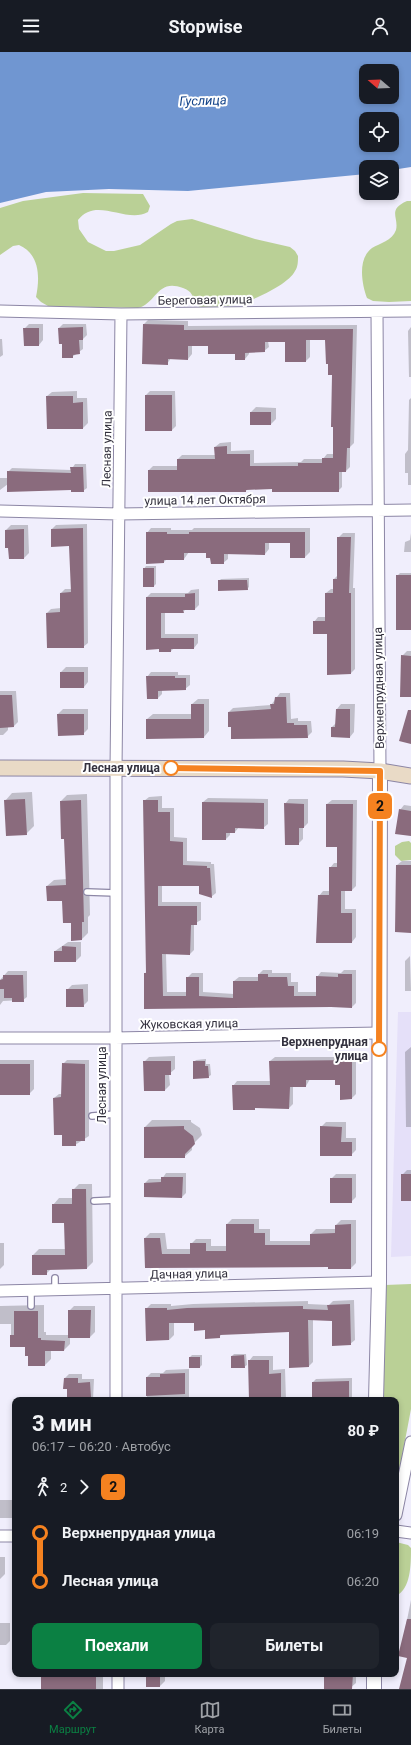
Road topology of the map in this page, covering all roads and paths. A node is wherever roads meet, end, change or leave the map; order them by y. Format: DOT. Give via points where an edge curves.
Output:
graph roads {
  1 [pos="0,311"];
  2 [pos="411,311"];
  3 [pos="377,312"];
  4 [pos="121,314"];
  5 [pos="411,510"];
  6 [pos="378,511"];
  7 [pos="0,512"];
  8 [pos="119,514"];
  9 [pos="0,768"];
  10 [pos="116,768"];
  11 [pos="380,771"];
  12 [pos="411,776"];
  13 [pos="87,892"];
  14 [pos="116,893"];
  15 [pos="379,1033"];
  16 [pos="0,1038"];
  17 [pos="115,1038"];
  18 [pos="116,1114"];
  19 [pos="92,1116"];
  20 [pos="116,1200"];
  21 [pos="94,1201"];
  22 [pos="55,1278"];
  23 [pos="379,1282"];
  24 [pos="116,1289"];
  25 [pos="56,1290"];
  26 [pos="0,1291"];
  27 [pos="31,1291"];
  28 [pos="31,1306"];
  29 [pos="116,1397"];
  30 [pos="376,1397"];
  31 [pos="411,1442"];
  32 [pos="399,1500"];
  33 [pos="399,1531"];
  34 [pos="411,1533"];
  35 [pos="0,1536"];
  36 [pos="12,1536"];
  37 [pos="118,1677"];
  38 [pos="374,1677"];
  39 [pos="118,1689"];
  40 [pos="374,1689"];
  1 -- 4 [label="street, Береговая улица"];
  2 -- 3 [label="street, Береговая улица"];
  3 -- 4 [label="street, Береговая улица"];
  3 -- 6 [label="street, Верхнепрудная улица"];
  4 -- 8 [label="street, Лесная улица"];
  5 -- 6 [label="street, улица 14 лет Октября"];
  6 -- 8 [label="street, улица 14 лет Октября"];
  6 -- 11 [label="street, Верхнепрудная улица"];
  7 -- 8 [label="street, улица 14 лет Октября"];
  8 -- 10 [label="street, Лесная улица"];
  9 -- 10 [label="main road"];
  10 -- 11 [label="main road"];
  10 -- 14 [label="street, Лесная улица"];
  11 -- 12 [label="main road"];
  11 -- 15 [label="street, Верхнепрудная улица"];
  13 -- 14 [label="lane"];
  14 -- 17 [label="street, Лесная улица"];
  15 -- 17 [label="street, Жуковская улица"];
  15 -- 23 [label="street, Верхнепрудная улица"];
  16 -- 17 [label="street, Жуковская улица"];
  17 -- 18 [label="street, Лесная улица"];
  18 -- 19 [label="lane"];
  18 -- 20 [label="street, Лесная улица"];
  20 -- 21 [label="lane"];
  20 -- 24 [label="street, Лесная улица"];
  22 -- 25 [label="lane"];
  23 -- 24 [label="street, Дачная улица"];
  23 -- 30 [label="street, Верхнепрудная улица"];
  24 -- 25 [label="street, Дачная улица"];
  24 -- 29 [label="street, Лесная улица"];
  25 -- 27 [label="street, Дачная улица"];
  26 -- 27 [label="street, Дачная улица"];
  27 -- 28 [label="lane"];
  31 -- 32 [label="street"];
  33 -- 34 [label="street"];
  35 -- 36 [label="street"];
  37 -- 39 [label="street"];
  38 -- 40 [label="street"];
}
